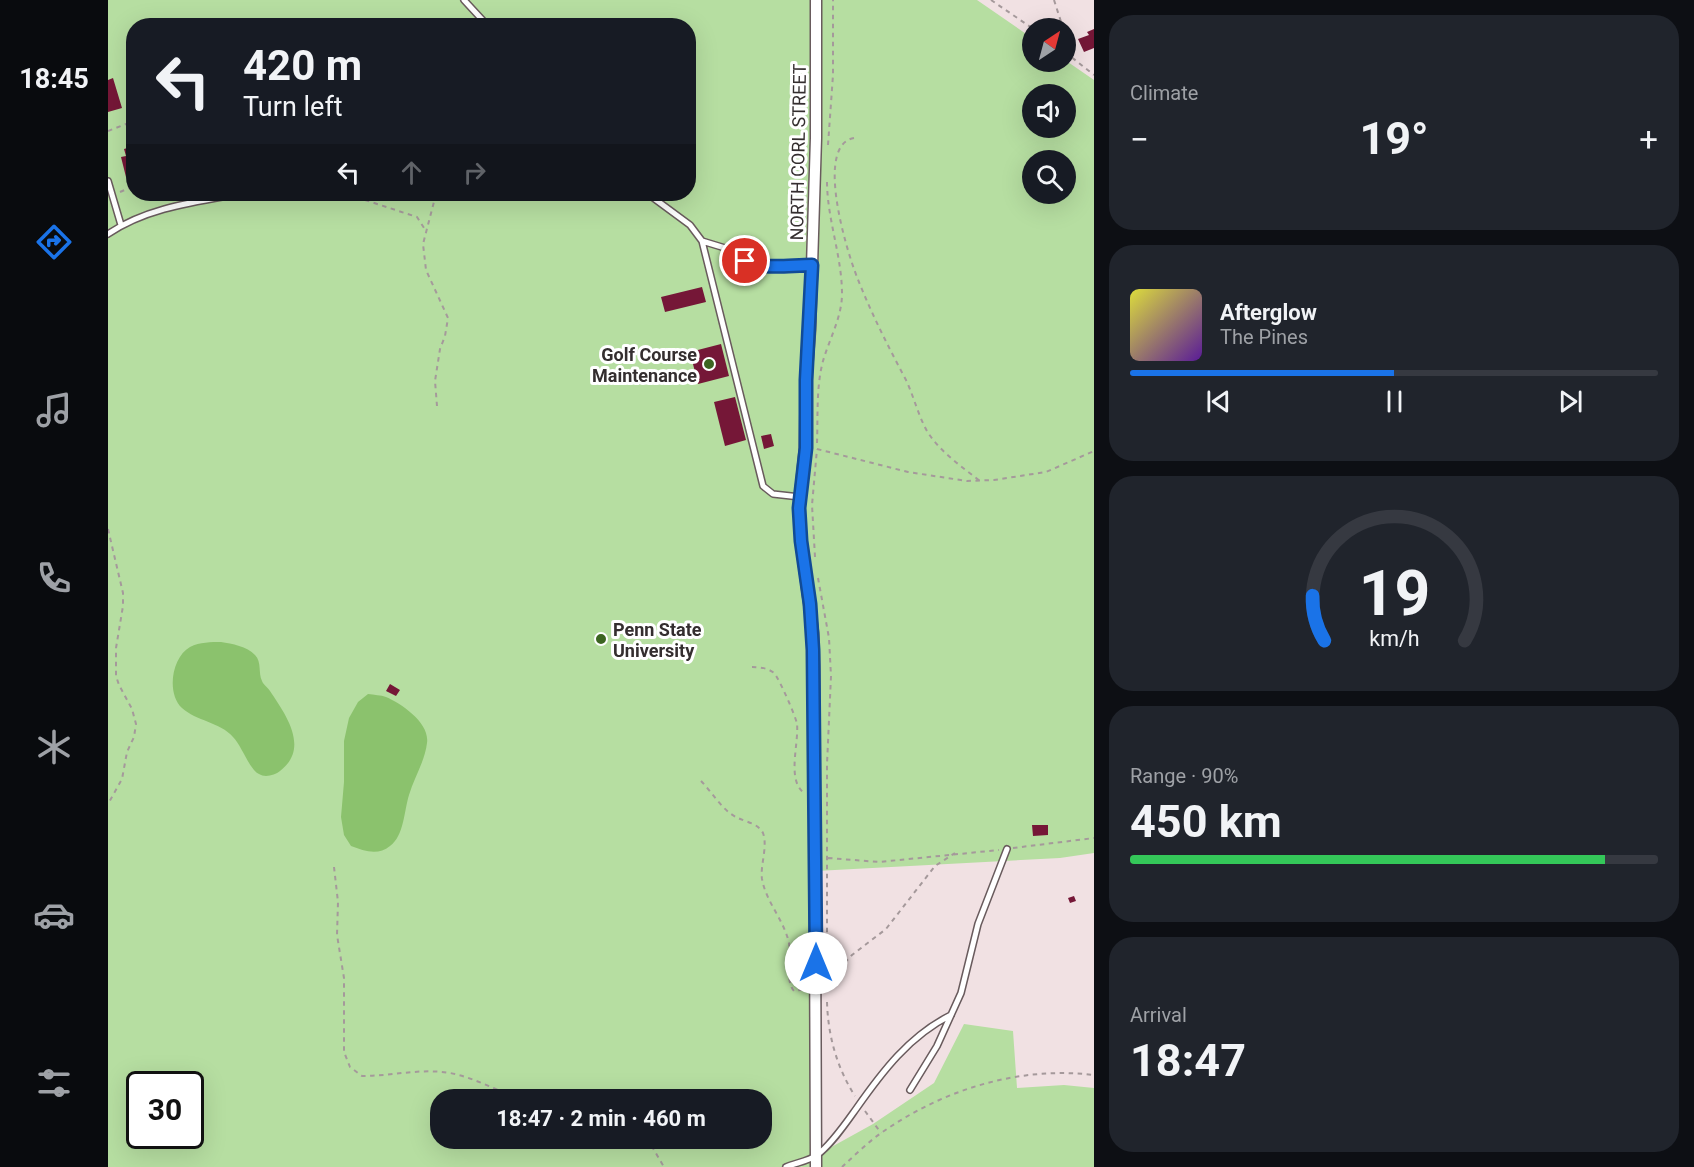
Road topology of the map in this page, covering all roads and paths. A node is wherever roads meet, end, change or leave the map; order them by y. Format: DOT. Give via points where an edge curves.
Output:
graph roads {
  1 [pos="464,0"];
  2 [pos="816,0"];
  3 [pos="833,0"];
  4 [pos="992,0"];
  5 [pos="1054,0"];
  6 [pos="481,18"];
  7 [pos="1060,18"];
  8 [pos="1022,21"];
  9 [pos="1076,61"];
  10 [pos="1094,75"];
  11 [pos="126,124"];
  12 [pos="108,131"];
  13 [pos="854,138"];
  14 [pos="828,146"];
  15 [pos="826,180"];
  16 [pos="108,181"];
  17 [pos="126,190"];
  18 [pos="112,196"];
  19 [pos="206,201"];
  20 [pos="368,201"];
  21 [pos="434,201"];
  22 [pos="657,201"];
  23 [pos="121,225"];
  24 [pos="426,231"];
  25 [pos="108,234"];
  26 [pos="702,241"];
  27 [pos="812,265"];
  28 [pos="437,406"];
  29 [pos="817,449"];
  30 [pos="1094,452"];
  31 [pos="980,481"];
  32 [pos="800,497"];
  33 [pos="108,529"];
  34 [pos="815,560"];
  35 [pos="817,570"];
  36 [pos="752,667"];
  37 [pos="815,792"];
  38 [pos="108,804"];
  39 [pos="1094,838"];
  40 [pos="1007,849"];
  41 [pos="827,858"];
  42 [pos="334,867"];
  43 [pos="827,990"];
  44 [pos="827,1000"];
  45 [pos="951,1015"];
  46 [pos="1094,1075"];
  47 [pos="495,1089"];
  48 [pos="910,1090"];
  49 [pos="860,1104"];
  50 [pos="881,1133"];
  51 [pos="653,1149"];
  52 [pos="816,1161"];
  53 [pos="664,1167"];
  54 [pos="786,1167"];
  55 [pos="842,1167"];
  1 -- 6 [label="lane"];
  2 -- 27 [label="street, NORTH CORL STREET"];
  3 -- 14 [label="path"];
  4 -- 8 [label="path"];
  5 -- 7 [label="path"];
  9 -- 10 [label="path"];
  11 -- 12 [label="path"];
  13 -- 31 [label="path" via="842,144 834,165 834,179 857,278 927,431"];
  15 -- 29 [label="path" via="842,295 822,363"];
  16 -- 18 [label="lane"];
  17 -- 18 [label="path"];
  18 -- 23 [label="lane"];
  19 -- 23 [label="lane" via="150,213"];
  20 -- 24 [label="path" via="417,217"];
  21 -- 24 [label="path"];
  22 -- 26 [label="lane" via="690,225"];
  23 -- 25 [label="lane"];
  24 -- 28 [label="path" via="426,270 448,318 435,381"];
  26 -- 27 [label="lane" via="725,248 758,267"];
  26 -- 32 [label="lane" via="760,478 773,494"];
  27 -- 32 [label="street, NORTH CORL STREET" via="806,448"];
  29 -- 31 [label="path" via="908,472"];
  29 -- 34 [label="path" via="812,505"];
  30 -- 31 [label="path" via="1046,472"];
  32 -- 37 [label="street, NORTH CORL STREET" via="801,541 813,633"];
  33 -- 38 [label="path" via="123,593 116,676 136,724 122,779"];
  35 -- 41 [label="path" via="831,664"];
  36 -- 37 [label="path" via="770,670 778,680 797,724 794,752 799,789"];
  37 -- 52 [label="street, NORTH CORL STREET"];
  39 -- 40 [label="path"];
  40 -- 41 [label="path" via="879,862"];
  40 -- 45 [label="lane" via="978,924 967,973"];
  41 -- 43 [label="path"];
  42 -- 47 [label="path" via="337,935 344,978 344,1052 350,1067 362,1077 448,1073"];
  44 -- 49 [label="path" via="834,1052"];
  45 -- 48 [label="lane"];
  45 -- 49 [label="lane" via="904,1048"];
  46 -- 50 [label="path" via="1032,1074 974,1086 921,1109"];
  49 -- 50 [label="path"];
  49 -- 52 [label="lane"];
  50 -- 55 [label="path"];
  51 -- 53 [label="path"];
  52 -- 54 [label="lane"];
}
